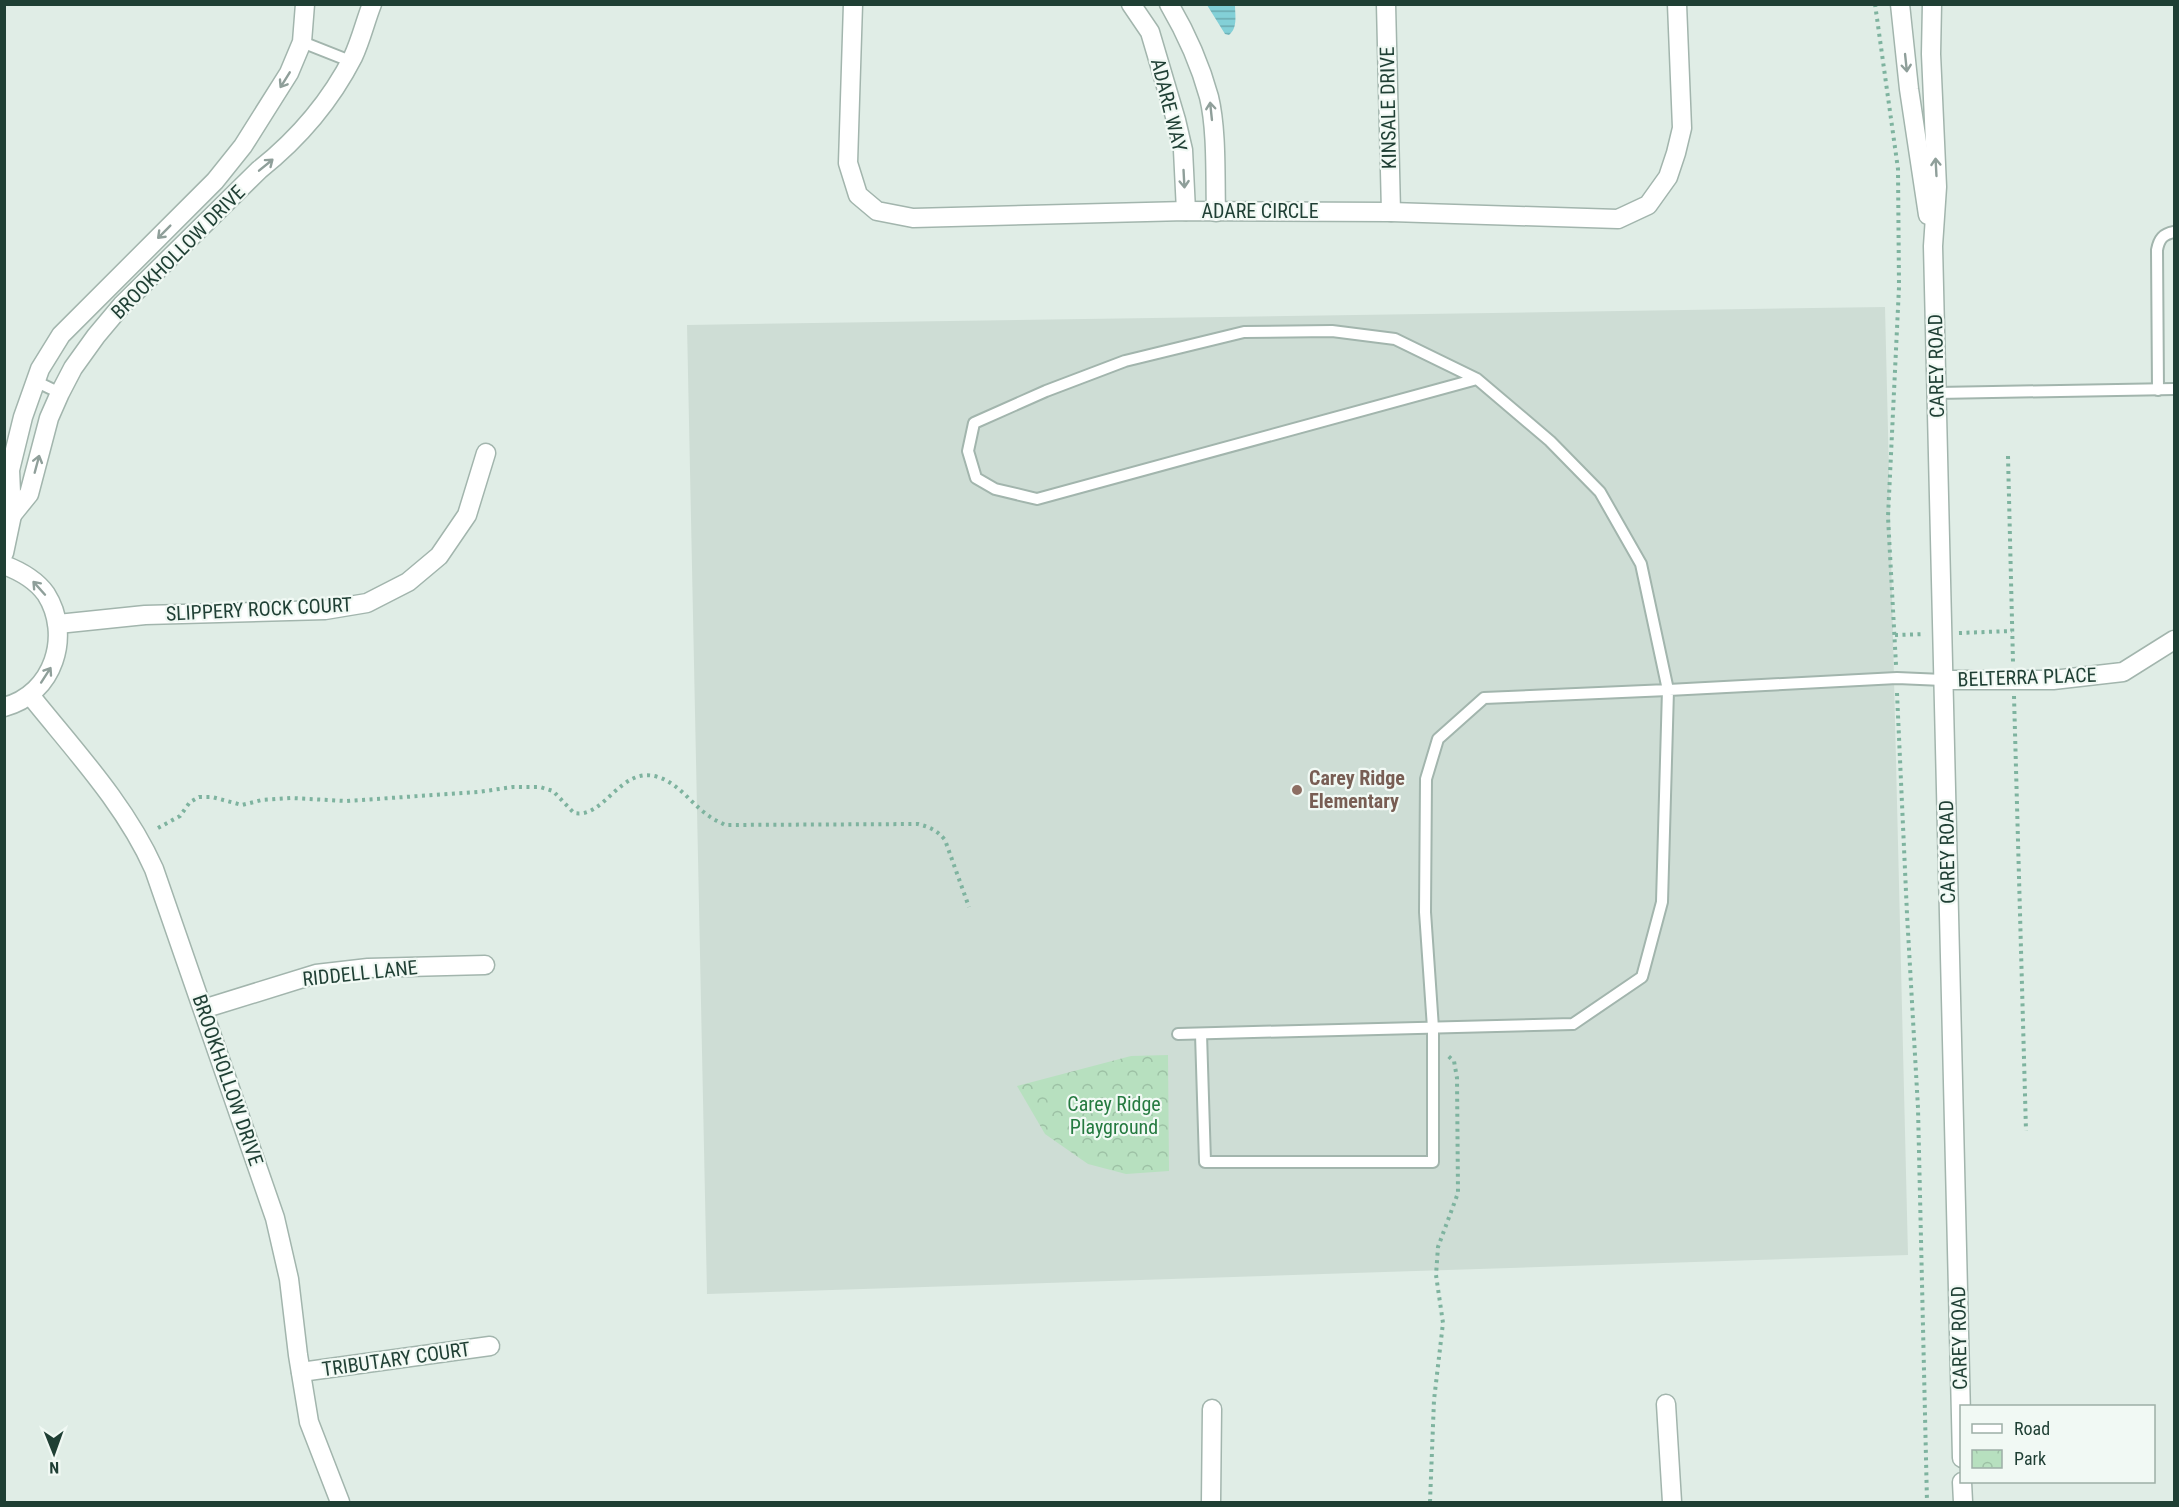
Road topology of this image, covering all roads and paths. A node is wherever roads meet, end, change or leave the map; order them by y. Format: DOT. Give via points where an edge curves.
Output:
graph roads {
  1 [pos="305,4"];
  2 [pos="372,4"];
  3 [pos="853,4"];
  4 [pos="1131,4"];
  5 [pos="1168,4"];
  6 [pos="1386,4"];
  7 [pos="1677,4"];
  8 [pos="1875,4"];
  9 [pos="1900,4"];
  10 [pos="1932,4"];
  11 [pos="302,42"];
  12 [pos="350,61"];
  13 [pos="215,181"];
  14 [pos="237,194"];
  15 [pos="1186,211"];
  16 [pos="1216,212"];
  17 [pos="1391,212"];
  18 [pos="2175,232"];
  19 [pos="1933,246"];
  20 [pos="102,293"];
  21 [pos="122,305"];
  22 [pos="1477,379"];
  23 [pos="35,381"];
  24 [pos="2175,389"];
  25 [pos="2158,390"];
  26 [pos="60,393"];
  27 [pos="1937,393"];
  28 [pos="486,453"];
  29 [pos="2008,456"];
  30 [pos="12,515"];
  31 [pos="4,553"];
  32 [pos="4,565"];
  33 [pos="58,624"];
  34 [pos="2175,640"];
  35 [pos="1896,678"];
  36 [pos="1943,680"];
  37 [pos="2013,680"];
  38 [pos="1668,690"];
  39 [pos="30,694"];
  40 [pos="4,707"];
  41 [pos="158,828"];
  42 [pos="969,907"];
  43 [pos="485,965"];
  44 [pos="203,1009"];
  45 [pos="1433,1028"];
  46 [pos="1178,1034"];
  47 [pos="1201,1034"];
  48 [pos="1442,1051"];
  49 [pos="2026,1131"];
  50 [pos="490,1346"];
  51 [pos="301,1372"];
  52 [pos="1666,1404"];
  53 [pos="1961,1405"];
  54 [pos="1212,1409"];
  55 [pos="1962,1483"];
  56 [pos="340,1503"];
  57 [pos="1211,1503"];
  58 [pos="1430,1503"];
  59 [pos="1672,1503"];
  60 [pos="1927,1503"];
  61 [pos="1963,1503"];
  1 -- 11 [label="street, BROOKHOLLOW DRIVE"];
  2 -- 12 [label="street, BROOKHOLLOW DRIVE"];
  3 -- 15 [label="street, ADARE CIRCLE" via="849,163 858,195 877,212 913,218"];
  4 -- 15 [label="street, ADARE WAY, one-way" via="1150,32 1176,120 1183,150"];
  16 -- 5 [label="street, ADARE WAY, one-way" via="1209,99 1184,30"];
  6 -- 17 [label="street, KINSALE DRIVE"];
  7 -- 17 [label="street, ADARE CIRCLE" via="1682,128 1668,177 1648,205 1618,219"];
  8 -- 35 [label="path" via="1898,169 1899,287 1888,518"];
  9 -- 19 [label="street, CAREY ROAD, one-way"];
  19 -- 10 [label="street, CAREY ROAD, one-way" via="1937,187"];
  11 -- 12 [label="lane"];
  11 -- 13 [label="street, BROOKHOLLOW DRIVE, one-way" via="289,73 243,146"];
  14 -- 12 [label="street, BROOKHOLLOW DRIVE, one-way" via="318,115"];
  13 -- 14 [label="lane"];
  13 -- 20 [label="street, BROOKHOLLOW DRIVE, one-way"];
  14 -- 21 [label="street, BROOKHOLLOW DRIVE"];
  15 -- 16 [label="street, ADARE CIRCLE"];
  16 -- 17 [label="street, ADARE CIRCLE"];
  18 -- 25 [label="lane" via="2159,239 2157,249"];
  19 -- 27 [label="street, CAREY ROAD"];
  20 -- 21 [label="lane"];
  20 -- 23 [label="street, BROOKHOLLOW DRIVE" via="61,335"];
  21 -- 26 [label="street, BROOKHOLLOW DRIVE" via="73,368"];
  22 -- 22 [label="lane" via="1395,339 1332,331 1244,332 1125,361 1046,391 974,423 968,451 976,478 995,489 1037,499"];
  22 -- 38 [label="lane" via="1550,441 1600,492 1641,564"];
  23 -- 26 [label="lane"];
  23 -- 30 [label="street, BROOKHOLLOW DRIVE" via="10,470"];
  24 -- 25 [label="lane"];
  25 -- 27 [label="lane"];
  30 -- 26 [label="street, BROOKHOLLOW DRIVE, one-way" via="29,495 49,418"];
  27 -- 36 [label="street, CAREY ROAD"];
  28 -- 33 [label="street, SLIPPERY ROCK COURT" via="467,515 439,556 408,582 367,603 325,610 145,615"];
  29 -- 37 [label="path"];
  30 -- 31 [label="street, BROOKHOLLOW DRIVE"];
  33 -- 32 [label="street, one-way" via="44,592 33,580"];
  39 -- 33 [label="street, one-way" via="44,681 54,663"];
  34 -- 37 [label="street, BELTERRA PLACE" via="2123,672"];
  35 -- 36 [label="lane"];
  35 -- 38 [label="lane"];
  35 -- 60 [label="path" via="1918,1108"];
  36 -- 37 [label="street, BELTERRA PLACE"];
  36 -- 53 [label="street, CAREY ROAD"];
  37 -- 49 [label="path"];
  38 -- 45 [label="lane" via="1662,902 1642,977 1573,1024"];
  38 -- 45 [label="lane" via="1484,698 1438,739 1426,779 1425,912"];
  39 -- 40 [label="street"];
  39 -- 44 [label="street, BROOKHOLLOW DRIVE" via="123,813 143,846"];
  41 -- 42 [label="path" via="180,816 199,796 242,805 291,798 346,801 540,787 553,791 579,814 595,807 634,777 648,775 673,784 708,816 725,825 930,827 945,840"];
  43 -- 44 [label="street, RIDDELL LANE" via="368,968 316,974"];
  44 -- 51 [label="street, BROOKHOLLOW DRIVE" via="275,1218 289,1280"];
  45 -- 47 [label="lane"];
  45 -- 47 [label="lane" via="1433,1162 1205,1162"];
  46 -- 47 [label="lane"];
  48 -- 58 [label="path" via="1454,1061 1457,1078 1458,1193 1438,1247 1436,1275 1443,1323 1434,1400"];
  50 -- 51 [label="street, TRIBUTARY COURT"];
  51 -- 56 [label="street, BROOKHOLLOW DRIVE" via="309,1422"];
  52 -- 59 [label="street"];
  54 -- 57 [label="street"];
  55 -- 61 [label="street"];
}
